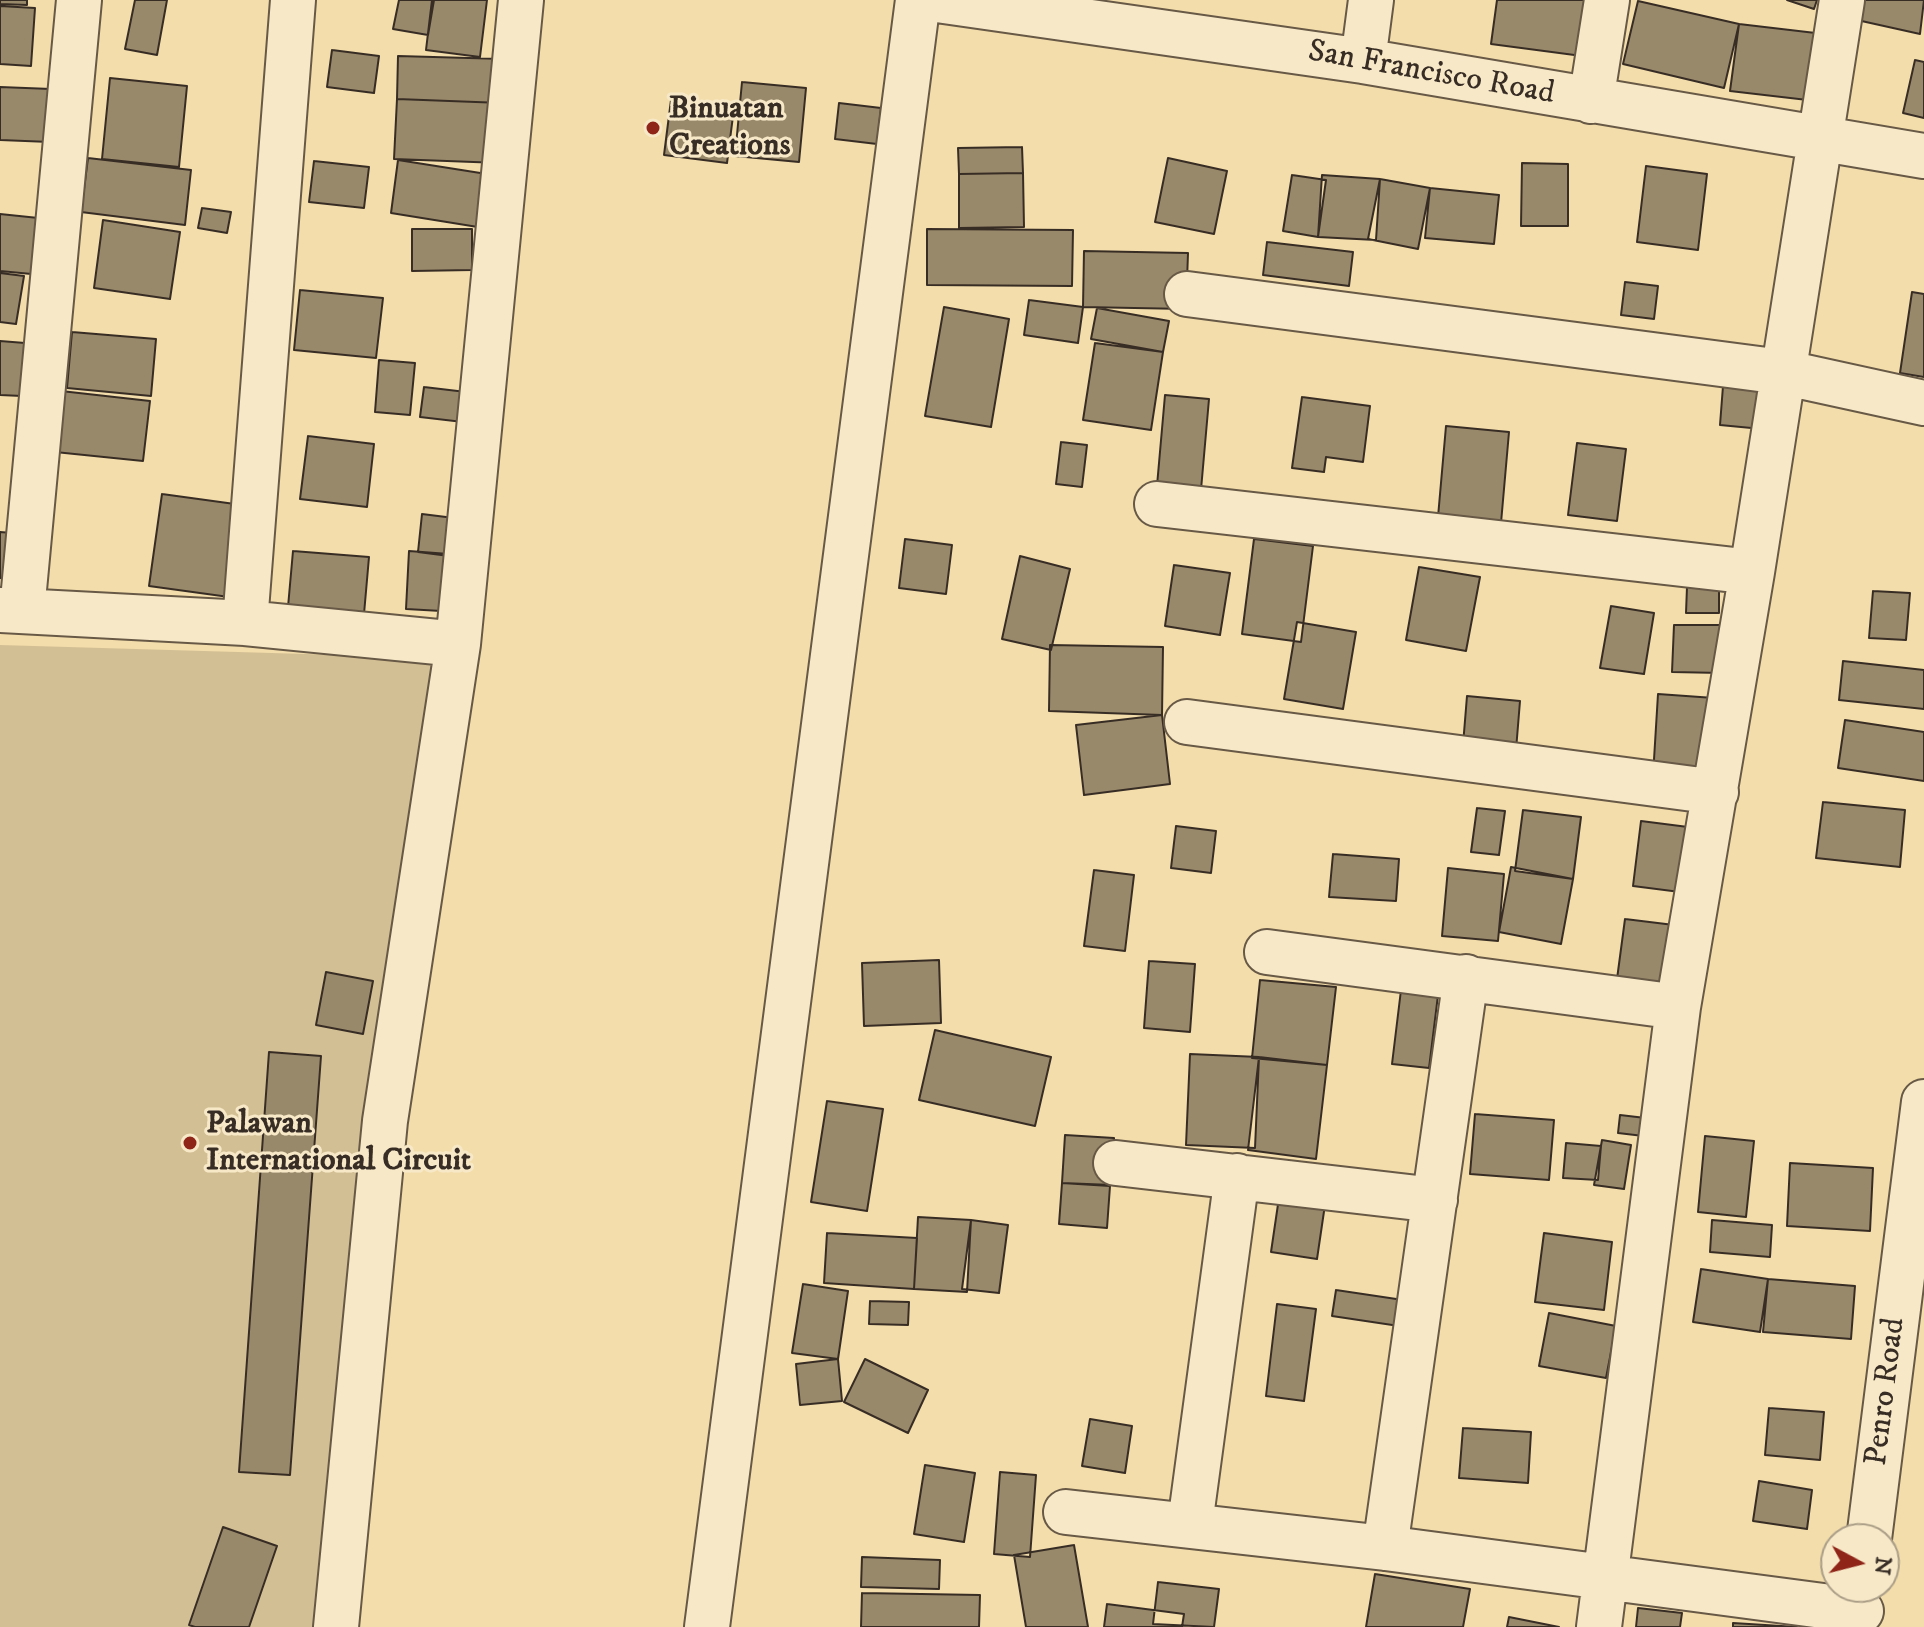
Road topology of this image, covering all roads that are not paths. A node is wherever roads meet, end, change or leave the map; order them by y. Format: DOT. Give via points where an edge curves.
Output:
graph roads {
  1 [pos="79,0"];
  2 [pos="293,0"];
  3 [pos="521,0"];
  4 [pos="918,0"];
  5 [pos="937,0"];
  6 [pos="1371,0"];
  7 [pos="1607,0"];
  8 [pos="1842,0"];
  9 [pos="1144,15"];
  10 [pos="1363,61"];
  11 [pos="1591,101"];
  12 [pos="1821,139"];
  13 [pos="1924,156"];
  14 [pos="1187,294"];
  15 [pos="1782,372"];
  16 [pos="1924,403"];
  17 [pos="1157,504"];
  18 [pos="1752,572"];
  19 [pos="11,611"];
  20 [pos="245,623"];
  21 [pos="458,644"];
  22 [pos="1187,722"];
  23 [pos="1716,792"];
  24 [pos="1267,952"];
  25 [pos="1466,977"];
  26 [pos="1678,1007"];
  27 [pos="1924,1102"];
  28 [pos="1116,1163"];
  29 [pos="1237,1176"];
  30 [pos="1435,1200"];
  31 [pos="1066,1512"];
  32 [pos="1871,1523"];
  33 [pos="1190,1524"];
  34 [pos="1385,1548"];
  35 [pos="1606,1578"];
  36 [pos="1861,1608"];
  37 [pos="336,1627"];
  38 [pos="707,1627"];
  39 [pos="1599,1627"];
  1 -- 19 [label="street"];
  2 -- 20 [label="street"];
  3 -- 21 [label="street"];
  4 -- 38 [label="street"];
  5 -- 9 [label="street, San Francisco Road"];
  6 -- 10 [label="street"];
  7 -- 11 [label="street"];
  8 -- 12 [label="street"];
  9 -- 10 [label="street, San Francisco Road"];
  10 -- 11 [label="street, San Francisco Road"];
  11 -- 12 [label="street, San Francisco Road"];
  12 -- 13 [label="street, San Francisco Road"];
  12 -- 15 [label="street"];
  14 -- 15 [label="street"];
  15 -- 16 [label="street"];
  15 -- 18 [label="street"];
  17 -- 18 [label="street"];
  18 -- 23 [label="street"];
  19 -- 20 [label="street"];
  20 -- 21 [label="street"];
  21 -- 37 [label="street" via="385,1121"];
  22 -- 23 [label="street"];
  23 -- 26 [label="street"];
  24 -- 25 [label="street"];
  25 -- 26 [label="street"];
  25 -- 30 [label="street"];
  26 -- 35 [label="street"];
  27 -- 32 [label="street, Penro Road"];
  28 -- 29 [label="street"];
  29 -- 30 [label="street"];
  29 -- 33 [label="street"];
  30 -- 34 [label="street"];
  31 -- 33 [label="street"];
  33 -- 34 [label="street"];
  34 -- 35 [label="street"];
  35 -- 36 [label="street"];
  35 -- 39 [label="street"];
}
